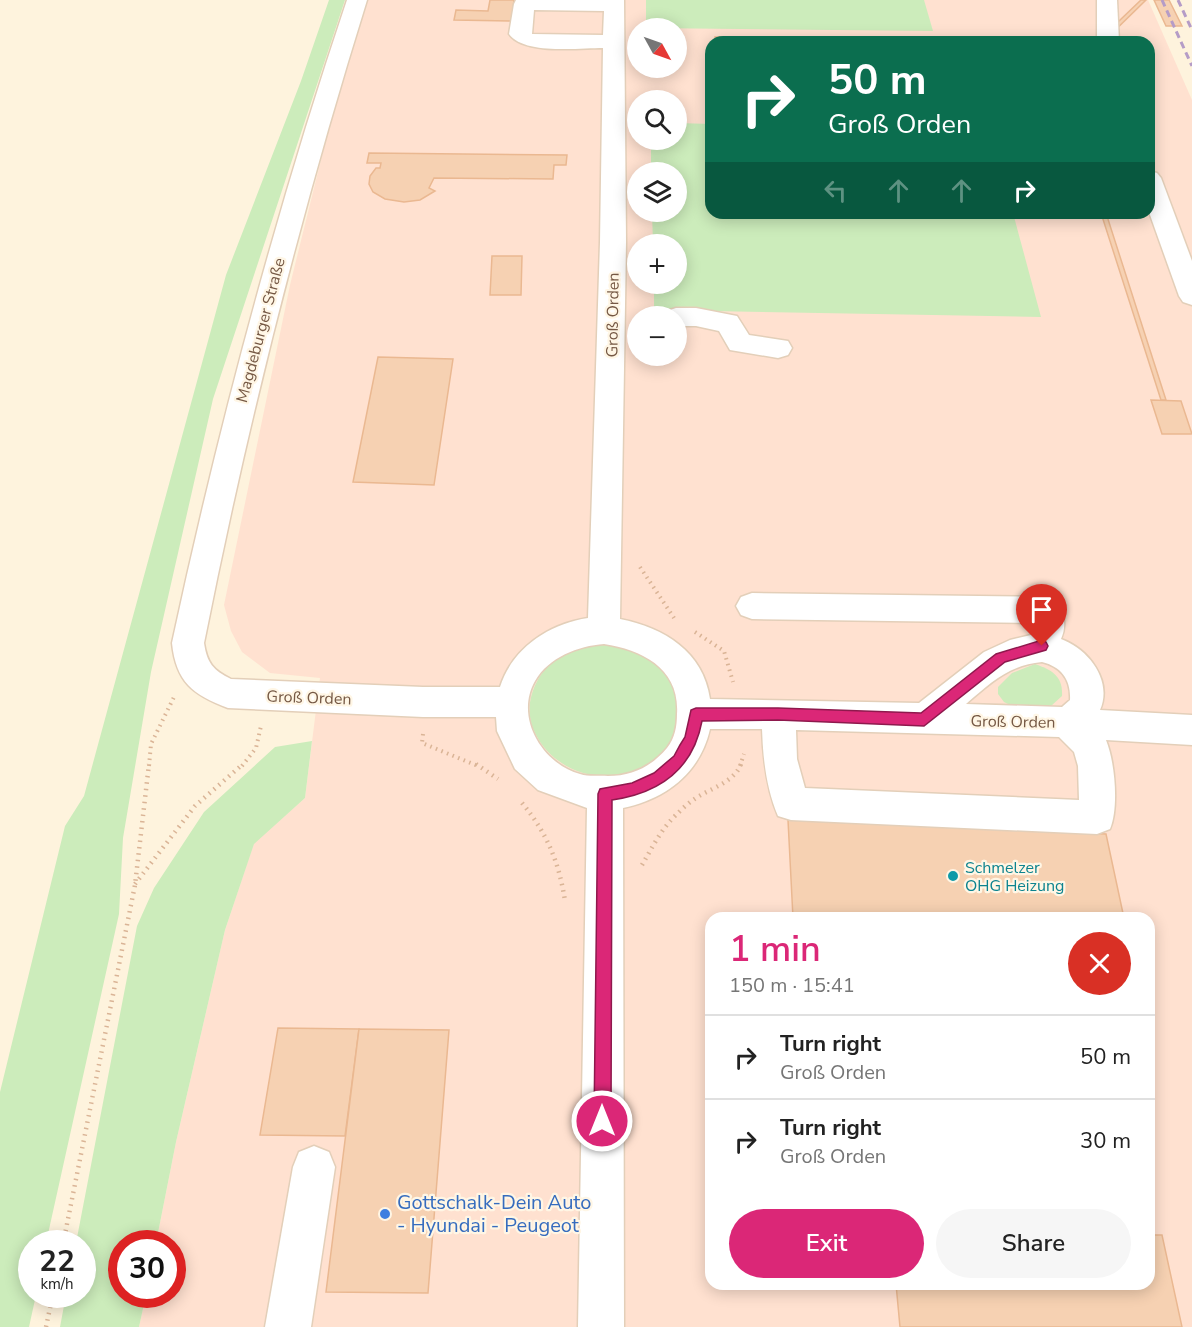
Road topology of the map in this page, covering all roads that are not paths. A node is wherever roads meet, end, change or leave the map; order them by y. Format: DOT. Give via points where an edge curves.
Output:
graph roads {
  1 [pos="357,0"];
  2 [pos="1107,0"];
  3 [pos="525,2"];
  4 [pos="614,2"];
  5 [pos="1108,36"];
  6 [pos="614,42"];
  7 [pos="1155,194"];
  8 [pos="1192,296"];
  9 [pos="625,317"];
  10 [pos="687,317"];
  11 [pos="778,348"];
  12 [pos="752,606"];
  13 [pos="604,630"];
  14 [pos="1042,646"];
  15 [pos="190,665"];
  16 [pos="511,702"];
  17 [pos="696,714"];
  18 [pos="924,720"];
  19 [pos="1067,722"];
  20 [pos="779,729"];
  21 [pos="1192,730"];
  22 [pos="605,794"];
  23 [pos="314,1167"];
  24 [pos="288,1327"];
  25 [pos="601,1327"];
  1 -- 15 [label="street, Magdeburger Straße" via="241,398 188,644"];
  2 -- 5 [label="street"];
  3 -- 4 [label="street"];
  3 -- 6 [label="street" via="520,34 525,39"];
  4 -- 6 [label="street, Groß Orden"];
  6 -- 9 [label="street, Groß Orden" via="604,197"];
  7 -- 8 [label="street"];
  9 -- 13 [label="street, Groß Orden"];
  10 -- 11 [label="street" via="728,323 740,343"];
  12 -- 14 [label="street" via="1046,610 1049,630"];
  13 -- 16 [label="street" via="554,643 533,658 518,679"];
  13 -- 17 [label="street" via="633,635 658,646 679,665 692,688"];
  14 -- 18 [label="street, Groß Orden" via="1001,658"];
  14 -- 19 [label="street, Groß Orden" via="1069,657 1087,689 1083,711"];
  15 -- 16 [label="street, Groß Orden" via="205,683 228,693"];
  16 -- 22 [label="street" via="512,725 519,747 533,766 554,782 578,791"];
  17 -- 20 [label="street, Groß Orden" via="738,713"];
  17 -- 22 [label="street" via="692,738 679,760 659,778 633,790"];
  18 -- 19 [label="street, Groß Orden"];
  18 -- 20 [label="street, Groß Orden"];
  19 -- 20 [label="street" via="1090,744 1097,817 791,804 780,759"];
  19 -- 21 [label="street"];
  22 -- 25 [label="street"];
  23 -- 24 [label="street"];
}
